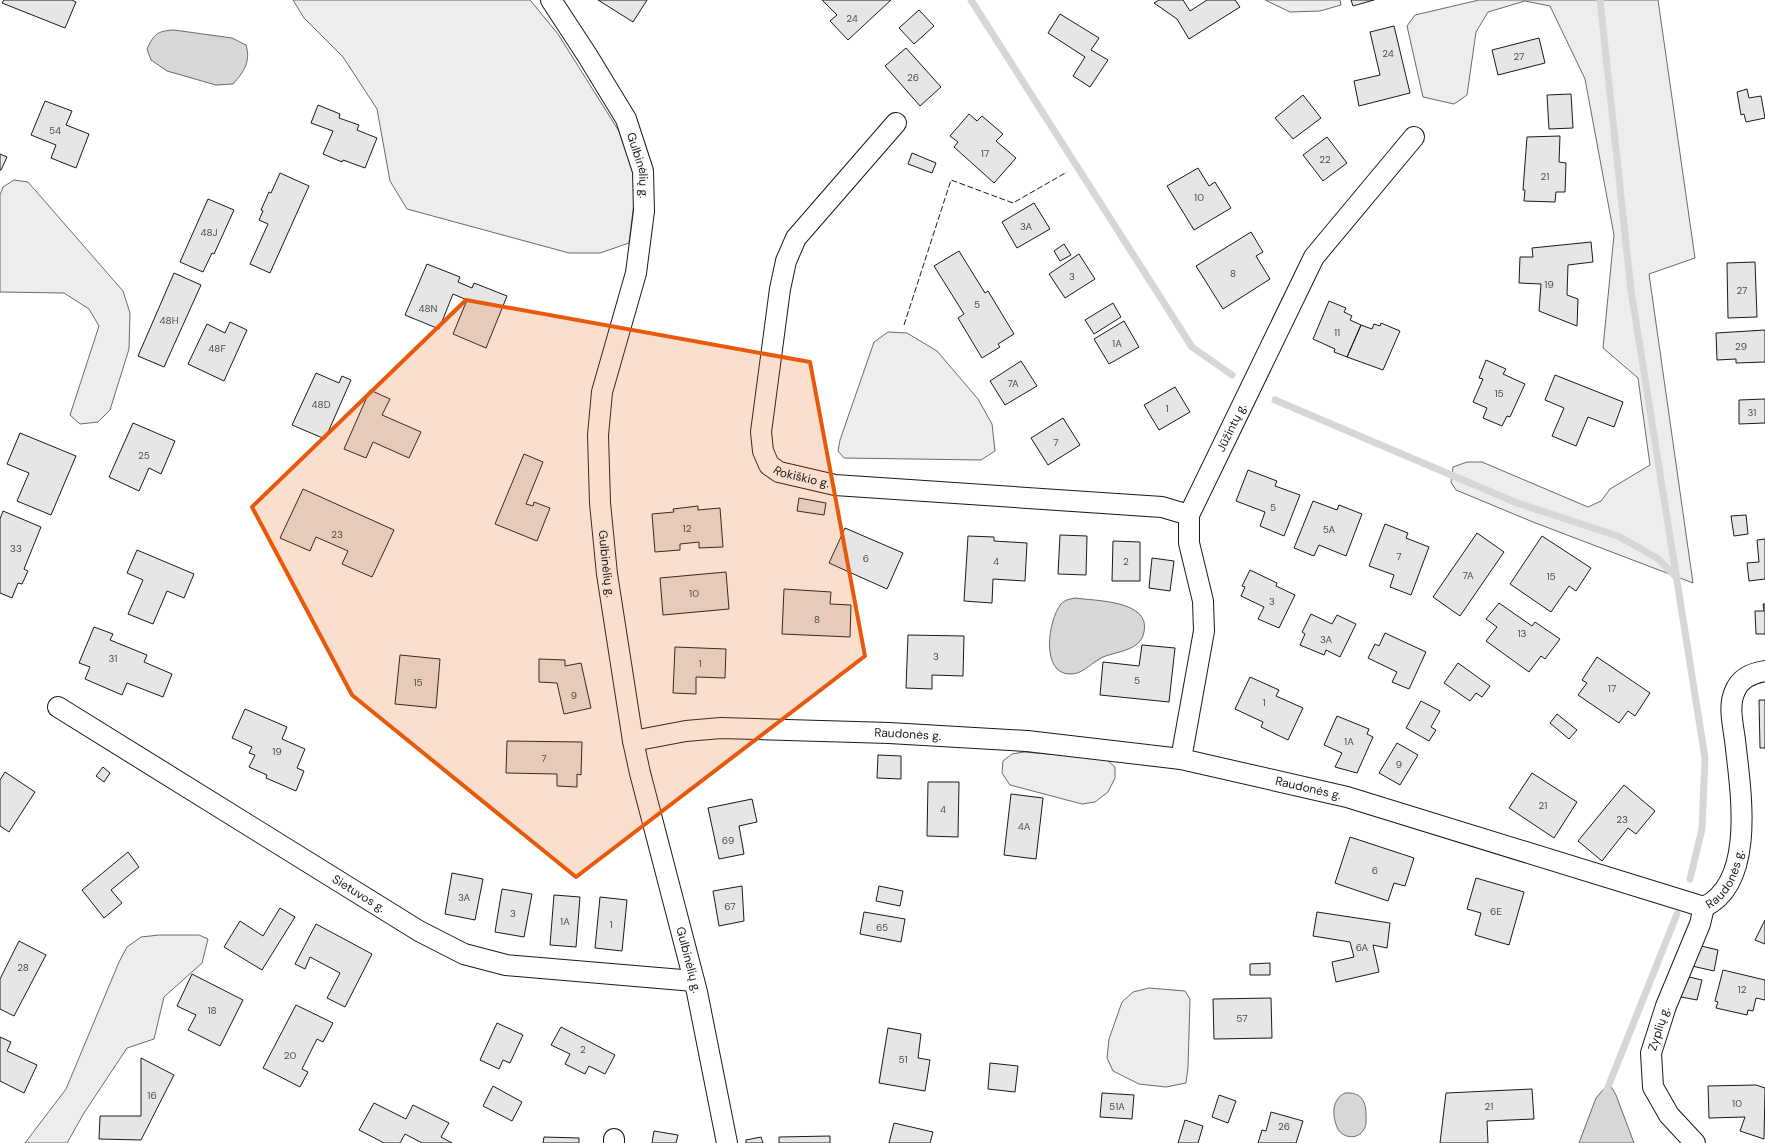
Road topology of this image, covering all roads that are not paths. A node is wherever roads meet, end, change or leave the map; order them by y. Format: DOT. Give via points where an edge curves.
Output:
graph roads {
  1 [pos="551,0"];
  2 [pos="896,123"];
  3 [pos="1414,138"];
  4 [pos="1188,515"];
  5 [pos="1765,671"];
  6 [pos="58,707"];
  7 [pos="634,741"];
  8 [pos="1181,759"];
  9 [pos="1704,907"];
  10 [pos="694,981"];
  11 [pos="727,1143"];
  12 [pos="1695,1143"];
  1 -- 7 [label="street, Gulbinėlių g." via="626,119 643,171 644,212 636,274 602,392 598,435 607,574"];
  2 -- 4 [label="street, Rokiškio g." via="796,238 786,261 761,432 768,465 779,472 835,485 1162,507"];
  3 -- 4 [label="street, Jūžintų g." via="1314,257"];
  4 -- 8 [label="street, Jūžintų g." via="1189,543 1203,601 1204,631"];
  5 -- 9 [label="street, Raudonės g." via="1747,676 1734,692 1732,717 1741,803 1741,840 1736,867 1726,888"];
  6 -- 10 [label="street, Sietuvos g." via="419,931 464,954 506,965"];
  7 -- 8 [label="street, Raudonės g." via="721,728 879,733 1027,741"];
  7 -- 10 [label="street, Gulbinėlių g."];
  8 -- 9 [label="street, Raudonės g." via="1347,798"];
  9 -- 12 [label="street, Zyplių g." via="1651,1053 1653,1087 1670,1115"];
  10 -- 11 [label="street, Gulbinėlių g."];
}
